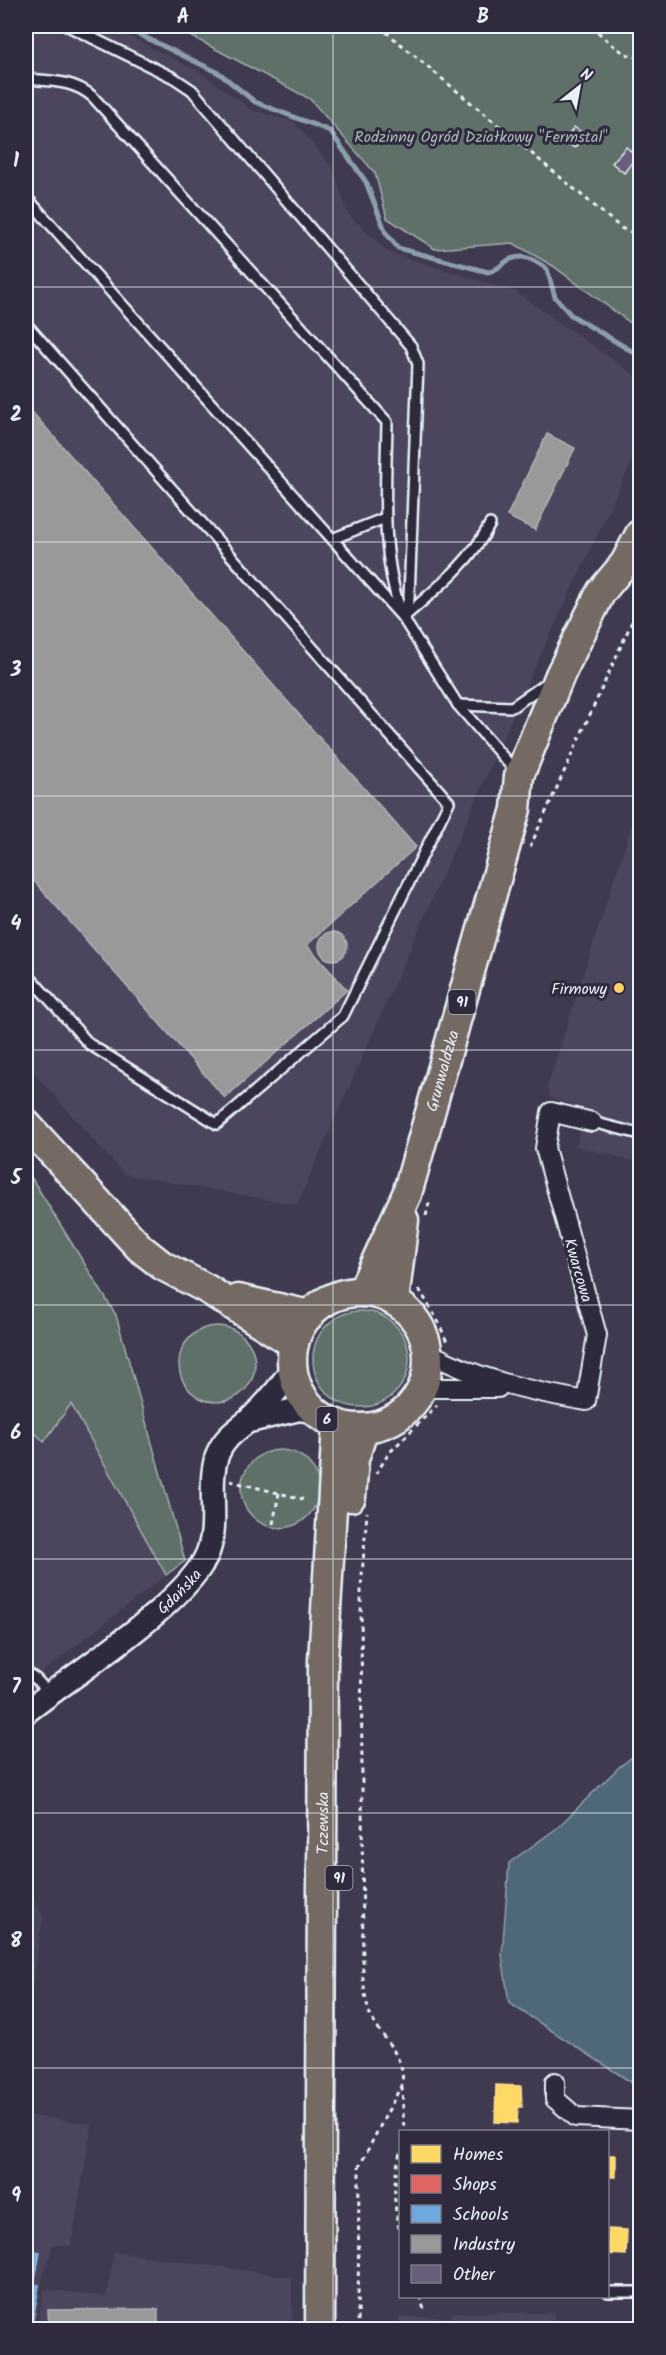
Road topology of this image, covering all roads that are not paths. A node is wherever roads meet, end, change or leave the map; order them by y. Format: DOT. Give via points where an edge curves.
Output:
graph roads {
  1 [pos="68,26"];
  2 [pos="26,79"];
  3 [pos="26,197"];
  4 [pos="26,324"];
  5 [pos="385,518"];
  6 [pos="490,524"];
  7 [pos="640,534"];
  8 [pos="332,539"];
  9 [pos="625,563"];
  10 [pos="403,618"];
  11 [pos="560,675"];
  12 [pos="458,705"];
  13 [pos="519,776"];
  14 [pos="516,809"];
  15 [pos="26,974"];
  16 [pos="592,1122"];
  17 [pos="26,1124"];
  18 [pos="640,1134"];
  19 [pos="420,1194"];
  20 [pos="207,1289"];
  21 [pos="362,1292"];
  22 [pos="406,1294"];
  23 [pos="310,1315"];
  24 [pos="439,1351"];
  25 [pos="293,1356"];
  26 [pos="515,1388"];
  27 [pos="431,1395"];
  28 [pos="248,1421"];
  29 [pos="339,1421"];
  30 [pos="26,1672"];
  31 [pos="49,1694"];
  32 [pos="26,1712"];
  33 [pos="26,1927"];
  34 [pos="26,1941"];
  35 [pos="555,2082"];
  36 [pos="640,2120"];
  37 [pos="609,2292"];
  38 [pos="640,2292"];
  39 [pos="320,2330"];
  40 [pos="336,2330"];
  1 -- 10 [label="lane" via="192,90 411,346 418,364 409,598"];
  2 -- 5 [label="lane" via="66,82 93,97 387,422"];
  3 -- 8 [label="lane"];
  4 -- 15 [label="lane" via="449,802 344,1016 217,1124 88,1044"];
  5 -- 8 [label="lane"];
  5 -- 10 [label="lane" via="391,585"];
  6 -- 10 [label="lane" via="478,545 442,585"];
  7 -- 9 [label="main road, Grunwaldzka / 91"];
  8 -- 10 [label="lane"];
  9 -- 11 [label="main road, Grunwaldzka / 91" via="601,592"];
  9 -- 14 [label="main road, Grunwaldzka / 91" via="619,591 534,783"];
  10 -- 12 [label="lane"];
  11 -- 12 [label="lane" via="512,707"];
  11 -- 13 [label="main road, Grunwaldzka / 91"];
  12 -- 13 [label="lane"];
  13 -- 14 [label="main road, Grunwaldzka / 91"];
  14 -- 19 [label="main road, Grunwaldzka / 91"];
  16 -- 18 [label="lane"];
  16 -- 26 [label="street, Kwarcowa" via="551,1112 545,1148 597,1335 586,1401"];
  17 -- 20 [label="main road" via="140,1248 163,1266"];
  19 -- 21 [label="main road, Grunwaldzka / 91"];
  19 -- 22 [label="main road, Grunwaldzka / 91"];
  20 -- 23 [label="main road" via="261,1306"];
  20 -- 25 [label="main road"];
  21 -- 22 [label="main road"];
  21 -- 23 [label="main road" via="343,1294"];
  22 -- 24 [label="main road" via="417,1323"];
  23 -- 25 [label="main road" via="300,1329"];
  24 -- 26 [label="street, Kwarcowa" via="452,1366"];
  24 -- 27 [label="main road" via="429,1364"];
  25 -- 28 [label="street, Gdańska" via="282,1386"];
  25 -- 29 [label="main road, 6" via="299,1391"];
  26 -- 27 [label="street, Kwarcowa"];
  27 -- 29 [label="main road" via="382,1425"];
  28 -- 29 [label="street, Gdańska" via="299,1409"];
  28 -- 31 [label="street, Gdańska" via="226,1439 218,1454 212,1539 194,1577 150,1617"];
  29 -- 39 [label="main road, Tczewska / 91" via="322,1661"];
  29 -- 40 [label="main road, Tczewska / 91" via="354,1459 340,1602"];
  30 -- 31 [label="lane"];
  31 -- 32 [label="street, Gdańska"];
  33 -- 34 [label="lane"];
  35 -- 36 [label="street" via="555,2098 576,2117"];
  37 -- 38 [label="lane"];
}
